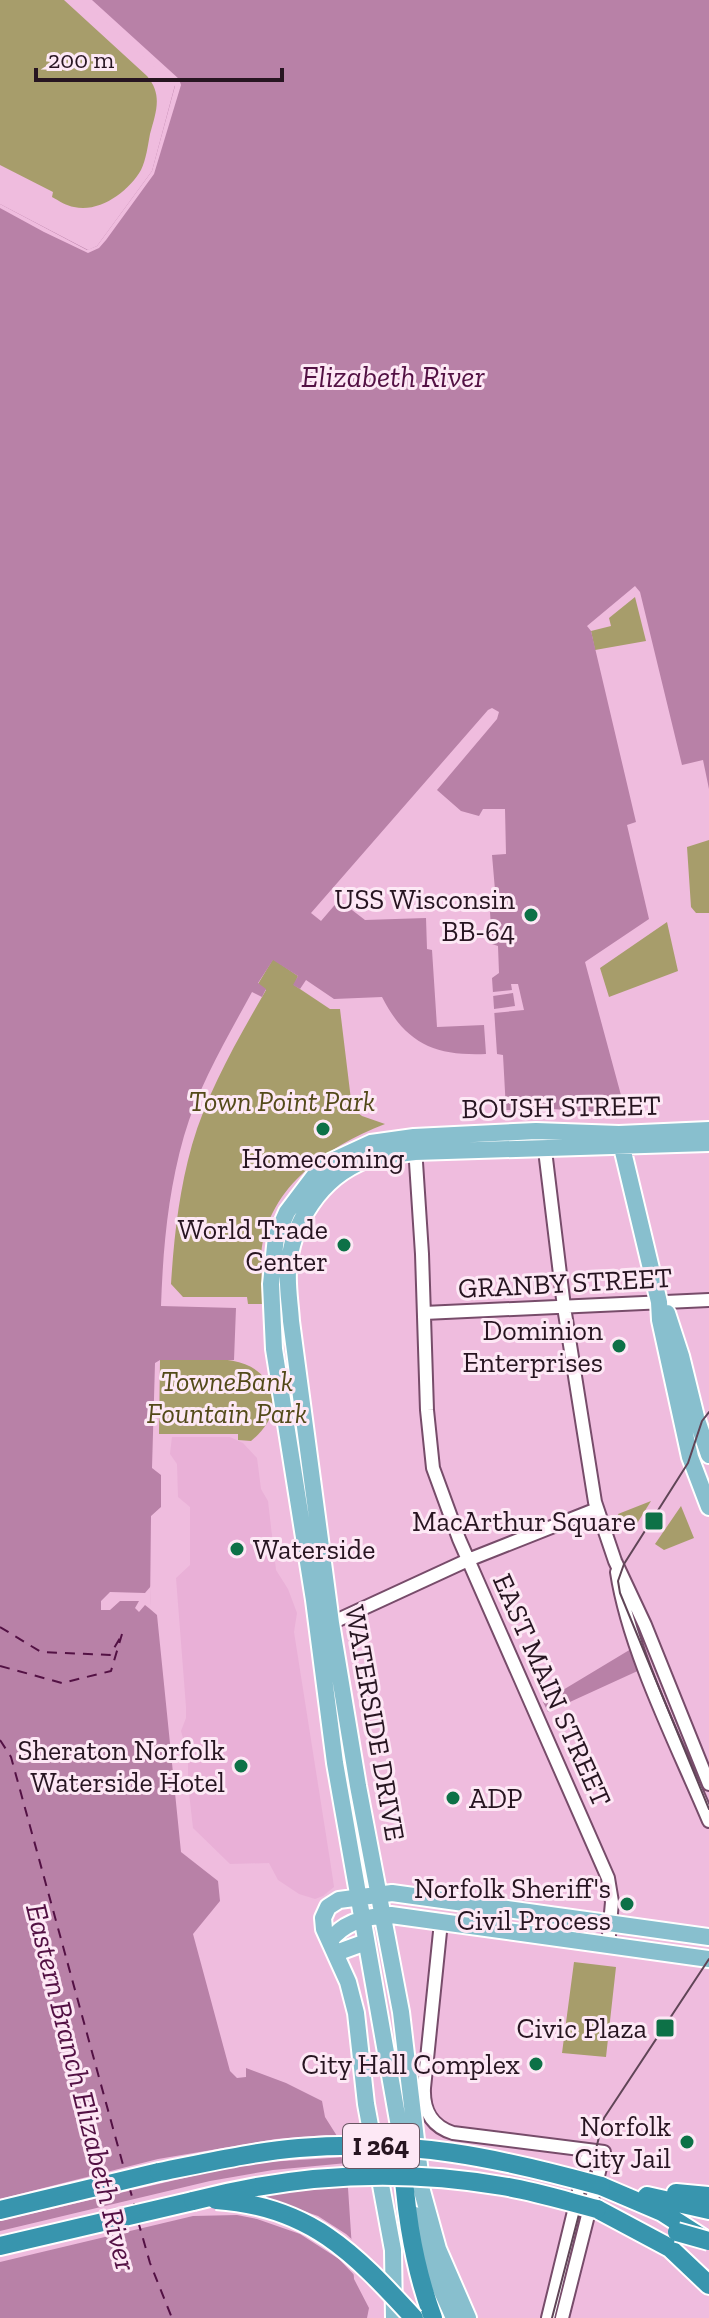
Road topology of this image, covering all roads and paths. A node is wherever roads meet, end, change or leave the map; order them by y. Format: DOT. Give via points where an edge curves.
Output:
graph roads {
  1 [pos="709,1130"];
  2 [pos="545,1139"];
  3 [pos="621,1141"];
  4 [pos="709,1143"];
  5 [pos="415,1144"];
  6 [pos="709,1300"];
  7 [pos="659,1302"];
  8 [pos="564,1307"];
  9 [pos="424,1313"];
  10 [pos="694,1410"];
  11 [pos="288,1443"];
  12 [pos="307,1452"];
  13 [pos="709,1455"];
  14 [pos="709,1507"];
  15 [pos="597,1509"];
  16 [pos="468,1560"];
  17 [pos="615,1561"];
  18 [pos="324,1626"];
  19 [pos="709,1784"];
  20 [pos="709,1821"];
  21 [pos="378,1894"];
  22 [pos="357,1896"];
  23 [pos="485,1906"];
  24 [pos="520,1911"];
  25 [pos="383,1915"];
  26 [pos="362,1920"];
  27 [pos="441,1922"];
  28 [pos="611,1925"];
  29 [pos="523,1934"];
  30 [pos="709,1937"];
  31 [pos="366,1942"];
  32 [pos="608,1946"];
  33 [pos="338,1948"];
  34 [pos="709,1959"];
  35 [pos="401,2136"];
  36 [pos="589,2150"];
  37 [pos="601,2186"];
  38 [pos="709,2196"];
  39 [pos="193,2201"];
  40 [pos="597,2209"];
  41 [pos="0,2210"];
  42 [pos="709,2210"];
  43 [pos="709,2242"];
  44 [pos="0,2246"];
  45 [pos="709,2285"];
  46 [pos="394,2318"];
  47 [pos="414,2318"];
  48 [pos="433,2318"];
  49 [pos="454,2318"];
  50 [pos="468,2318"];
  51 [pos="548,2318"];
  52 [pos="562,2318"];
  1 -- 3 [label="main road, BOUSH STREET"];
  2 -- 3 [label="main road, BOUSH STREET"];
  2 -- 5 [label="main road, BOUSH STREET"];
  2 -- 8 [label="street"];
  3 -- 4 [label="main road, BOUSH STREET"];
  3 -- 7 [label="main road"];
  5 -- 9 [label="street, EAST MAIN STREET"];
  5 -- 11 [label="main road, WATERSIDE DRIVE" via="371,1143 332,1161 315,1175 281,1224 271,1284"];
  5 -- 12 [label="main road, WATERSIDE DRIVE" via="345,1170 319,1194 297,1231 288,1289"];
  6 -- 7 [label="street, GRANBY STREET"];
  7 -- 8 [label="street, GRANBY STREET"];
  7 -- 10 [label="main road" via="660,1320"];
  8 -- 9 [label="street, GRANBY STREET"];
  8 -- 15 [label="street"];
  9 -- 16 [label="street, EAST MAIN STREET" via="431,1458"];
  10 -- 13 [label="main road"];
  10 -- 14 [label="main road" via="693,1465"];
  11 -- 12 [label="main road"];
  11 -- 18 [label="main road, WATERSIDE DRIVE"];
  12 -- 18 [label="main road, WATERSIDE DRIVE"];
  15 -- 16 [label="street"];
  15 -- 17 [label="street"];
  16 -- 18 [label="street"];
  16 -- 28 [label="street, EAST MAIN STREET" via="607,1874"];
  17 -- 19 [label="street"];
  17 -- 20 [label="street" via="620,1593 650,1678"];
  18 -- 21 [label="main road, WATERSIDE DRIVE"];
  18 -- 22 [label="main road, WATERSIDE DRIVE"];
  21 -- 22 [label="main road"];
  21 -- 23 [label="main road"];
  21 -- 25 [label="main road, WATERSIDE DRIVE"];
  22 -- 26 [label="main road, WATERSIDE DRIVE"];
  22 -- 33 [label="main road" via="335,1902 324,1912 323,1925"];
  23 -- 24 [label="main road"];
  23 -- 27 [label="main road" via="446,1911"];
  24 -- 28 [label="main road"];
  24 -- 29 [label="main road"];
  25 -- 26 [label="main road"];
  25 -- 27 [label="main road"];
  25 -- 50 [label="main road, WATERSIDE DRIVE" via="425,2206"];
  26 -- 31 [label="main road, WATERSIDE DRIVE"];
  26 -- 33 [label="main road" via="340,1929"];
  27 -- 29 [label="main road"];
  27 -- 36 [label="street" via="424,2095 430,2118 453,2133"];
  28 -- 30 [label="main road"];
  28 -- 32 [label="street, EAST MAIN STREET"];
  29 -- 32 [label="main road"];
  31 -- 33 [label="main road"];
  31 -- 35 [label="main road, WATERSIDE DRIVE"];
  32 -- 34 [label="main road"];
  33 -- 46 [label="main road" via="356,2013 366,2104 393,2250"];
  35 -- 48 [label="highway" via="408,2228"];
  35 -- 49 [label="main road, WATERSIDE DRIVE" via="422,2240"];
  36 -- 51 [label="street"];
  36 -- 52 [label="street" via="604,2152"];
  37 -- 38 [label="highway"];
  37 -- 41 [label="highway, I 264, bridge" via="481,2155 341,2146 266,2152 159,2172"];
  37 -- 42 [label="highway"];
  37 -- 43 [label="highway, I 264" via="662,2212"];
  39 -- 40 [label="highway, bridge" via="291,2180 406,2175 504,2186"];
  39 -- 44 [label="highway"];
  39 -- 47 [label="highway, bridge" via="239,2202 313,2227 364,2264"];
  40 -- 43 [label="highway, bridge"];
  40 -- 45 [label="highway" via="670,2248"];
}
